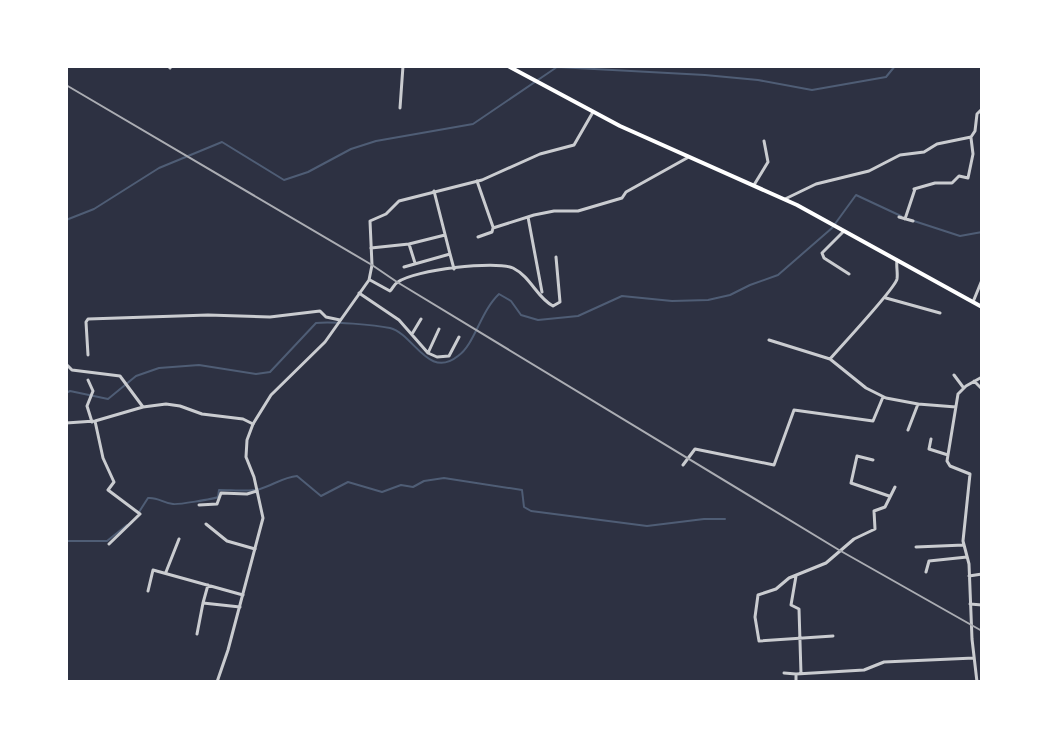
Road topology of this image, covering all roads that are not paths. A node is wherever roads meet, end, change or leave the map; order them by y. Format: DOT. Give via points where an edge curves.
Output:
graph roads {
  1 [pos="403,66"];
  2 [pos="508,66"];
  3 [pos="518,68"];
  4 [pos="400,108"];
  5 [pos="982,109"];
  6 [pos="593,112"];
  7 [pos="971,137"];
  8 [pos="764,141"];
  9 [pos="691,156"];
  10 [pos="477,181"];
  11 [pos="754,185"];
  12 [pos="434,191"];
  13 [pos="785,199"];
  14 [pos="528,217"];
  15 [pos="899,217"];
  16 [pos="905,219"];
  17 [pos="913,221"];
  18 [pos="493,228"];
  19 [pos="843,230"];
  20 [pos="445,235"];
  21 [pos="478,237"];
  22 [pos="409,244"];
  23 [pos="371,248"];
  24 [pos="450,254"];
  25 [pos="556,257"];
  26 [pos="897,260"];
  27 [pos="415,264"];
  28 [pos="404,267"];
  29 [pos="454,269"];
  30 [pos="849,274"];
  31 [pos="369,280"];
  32 [pos="982,280"];
  33 [pos="359,293"];
  34 [pos="542,295"];
  35 [pos="886,298"];
  36 [pos="973,302"];
  37 [pos="982,307"];
  38 [pos="940,313"];
  39 [pos="421,319"];
  40 [pos="340,320"];
  41 [pos="439,329"];
  42 [pos="412,334"];
  43 [pos="459,337"];
  44 [pos="769,340"];
  45 [pos="428,353"];
  46 [pos="88,355"];
  47 [pos="830,359"];
  48 [pos="66,364"];
  49 [pos="954,375"];
  50 [pos="982,377"];
  51 [pos="88,380"];
  52 [pos="974,381"];
  53 [pos="963,387"];
  54 [pos="982,389"];
  55 [pos="883,397"];
  56 [pos="918,404"];
  57 [pos="143,407"];
  58 [pos="956,407"];
  59 [pos="93,421"];
  60 [pos="66,423"];
  61 [pos="253,424"];
  62 [pos="908,430"];
  63 [pos="931,439"];
  64 [pos="948,455"];
  65 [pos="873,460"];
  66 [pos="683,465"];
  67 [pos="895,487"];
  68 [pos="257,490"];
  69 [pos="889,496"];
  70 [pos="199,505"];
  71 [pos="206,524"];
  72 [pos="179,539"];
  73 [pos="109,544"];
  74 [pos="964,545"];
  75 [pos="916,547"];
  76 [pos="255,549"];
  77 [pos="967,557"];
  78 [pos="166,572"];
  79 [pos="926,572"];
  80 [pos="982,574"];
  81 [pos="796,576"];
  82 [pos="969,576"];
  83 [pos="208,585"];
  84 [pos="148,591"];
  85 [pos="243,595"];
  86 [pos="203,603"];
  87 [pos="970,604"];
  88 [pos="982,605"];
  89 [pos="240,607"];
  90 [pos="197,634"];
  91 [pos="833,636"];
  92 [pos="799,640"];
  93 [pos="974,658"];
  94 [pos="784,673"];
  95 [pos="798,674"];
  96 [pos="217,682"];
  97 [pos="796,682"];
  98 [pos="977,682"];
  1 -- 4 [label="street"];
  2 -- 3 [label="highway"];
  3 -- 6 [label="highway"];
  5 -- 7 [label="street"];
  6 -- 9 [label="highway"];
  6 -- 10 [label="street" via="574,145"];
  7 -- 13 [label="street" via="900,155"];
  7 -- 16 [label="street" via="968,178 914,189"];
  8 -- 11 [label="street" via="768,161"];
  9 -- 11 [label="highway"];
  9 -- 14 [label="street" via="622,198 578,211"];
  10 -- 12 [label="street"];
  10 -- 18 [label="street"];
  11 -- 13 [label="highway"];
  12 -- 20 [label="street"];
  12 -- 23 [label="street" via="397,202 371,220"];
  13 -- 19 [label="highway"];
  14 -- 18 [label="street"];
  14 -- 34 [label="street"];
  15 -- 16 [label="street"];
  16 -- 17 [label="street"];
  18 -- 21 [label="street"];
  19 -- 26 [label="highway"];
  19 -- 30 [label="street" via="822,253"];
  20 -- 22 [label="street"];
  20 -- 24 [label="street"];
  22 -- 23 [label="street"];
  22 -- 27 [label="street"];
  23 -- 31 [label="street"];
  24 -- 27 [label="street"];
  24 -- 29 [label="street"];
  25 -- 34 [label="street" via="559,303 550,306"];
  26 -- 35 [label="street" via="896,281"];
  26 -- 36 [label="highway"];
  27 -- 28 [label="street"];
  29 -- 31 [label="street" via="397,282 390,291"];
  29 -- 34 [label="street" via="505,266 524,275"];
  31 -- 33 [label="street"];
  32 -- 36 [label="street"];
  33 -- 40 [label="street"];
  33 -- 42 [label="street"];
  35 -- 38 [label="street"];
  35 -- 47 [label="street"];
  36 -- 37 [label="highway"];
  39 -- 42 [label="street"];
  40 -- 46 [label="street" via="320,311 270,317 88,319"];
  40 -- 61 [label="street" via="275,390"];
  41 -- 45 [label="street"];
  42 -- 45 [label="street"];
  43 -- 45 [label="street" via="449,356"];
  44 -- 47 [label="street"];
  47 -- 55 [label="street"];
  48 -- 57 [label="street" via="71,370 120,376"];
  49 -- 53 [label="street"];
  50 -- 52 [label="street"];
  51 -- 59 [label="street" via="93,391 87,406"];
  52 -- 53 [label="street"];
  52 -- 54 [label="street"];
  53 -- 58 [label="street"];
  55 -- 56 [label="street"];
  55 -- 66 [label="street" via="873,421 794,410 774,465 695,449"];
  56 -- 58 [label="street"];
  56 -- 62 [label="street"];
  57 -- 59 [label="street"];
  57 -- 61 [label="street" via="175,404"];
  58 -- 64 [label="street"];
  59 -- 60 [label="street"];
  59 -- 73 [label="street" via="114,482 108,490 140,514"];
  61 -- 68 [label="street" via="246,454"];
  63 -- 64 [label="street" via="929,449"];
  64 -- 74 [label="street" via="948,465 970,474"];
  65 -- 69 [label="street" via="857,456 851,483"];
  67 -- 69 [label="street"];
  68 -- 70 [label="street" via="221,493 217,504"];
  68 -- 76 [label="street" via="263,517"];
  69 -- 81 [label="street" via="883,509 874,511 874,531"];
  71 -- 76 [label="street" via="227,541"];
  72 -- 78 [label="street"];
  74 -- 75 [label="street"];
  74 -- 77 [label="street"];
  76 -- 85 [label="street"];
  77 -- 79 [label="street" via="929,561"];
  77 -- 82 [label="street"];
  78 -- 83 [label="street"];
  78 -- 84 [label="street" via="151,571"];
  80 -- 82 [label="street"];
  81 -- 92 [label="street" via="791,605 799,609"];
  81 -- 92 [label="street" via="760,593 755,617 759,641"];
  82 -- 87 [label="street"];
  83 -- 85 [label="street"];
  83 -- 86 [label="street"];
  85 -- 89 [label="street"];
  86 -- 89 [label="street"];
  86 -- 90 [label="street"];
  87 -- 88 [label="street"];
  87 -- 93 [label="street"];
  89 -- 96 [label="street"];
  91 -- 92 [label="street"];
  92 -- 95 [label="street"];
  93 -- 95 [label="street" via="884,662 864,670"];
  93 -- 98 [label="street"];
  94 -- 95 [label="street"];
  95 -- 97 [label="street"];
}
